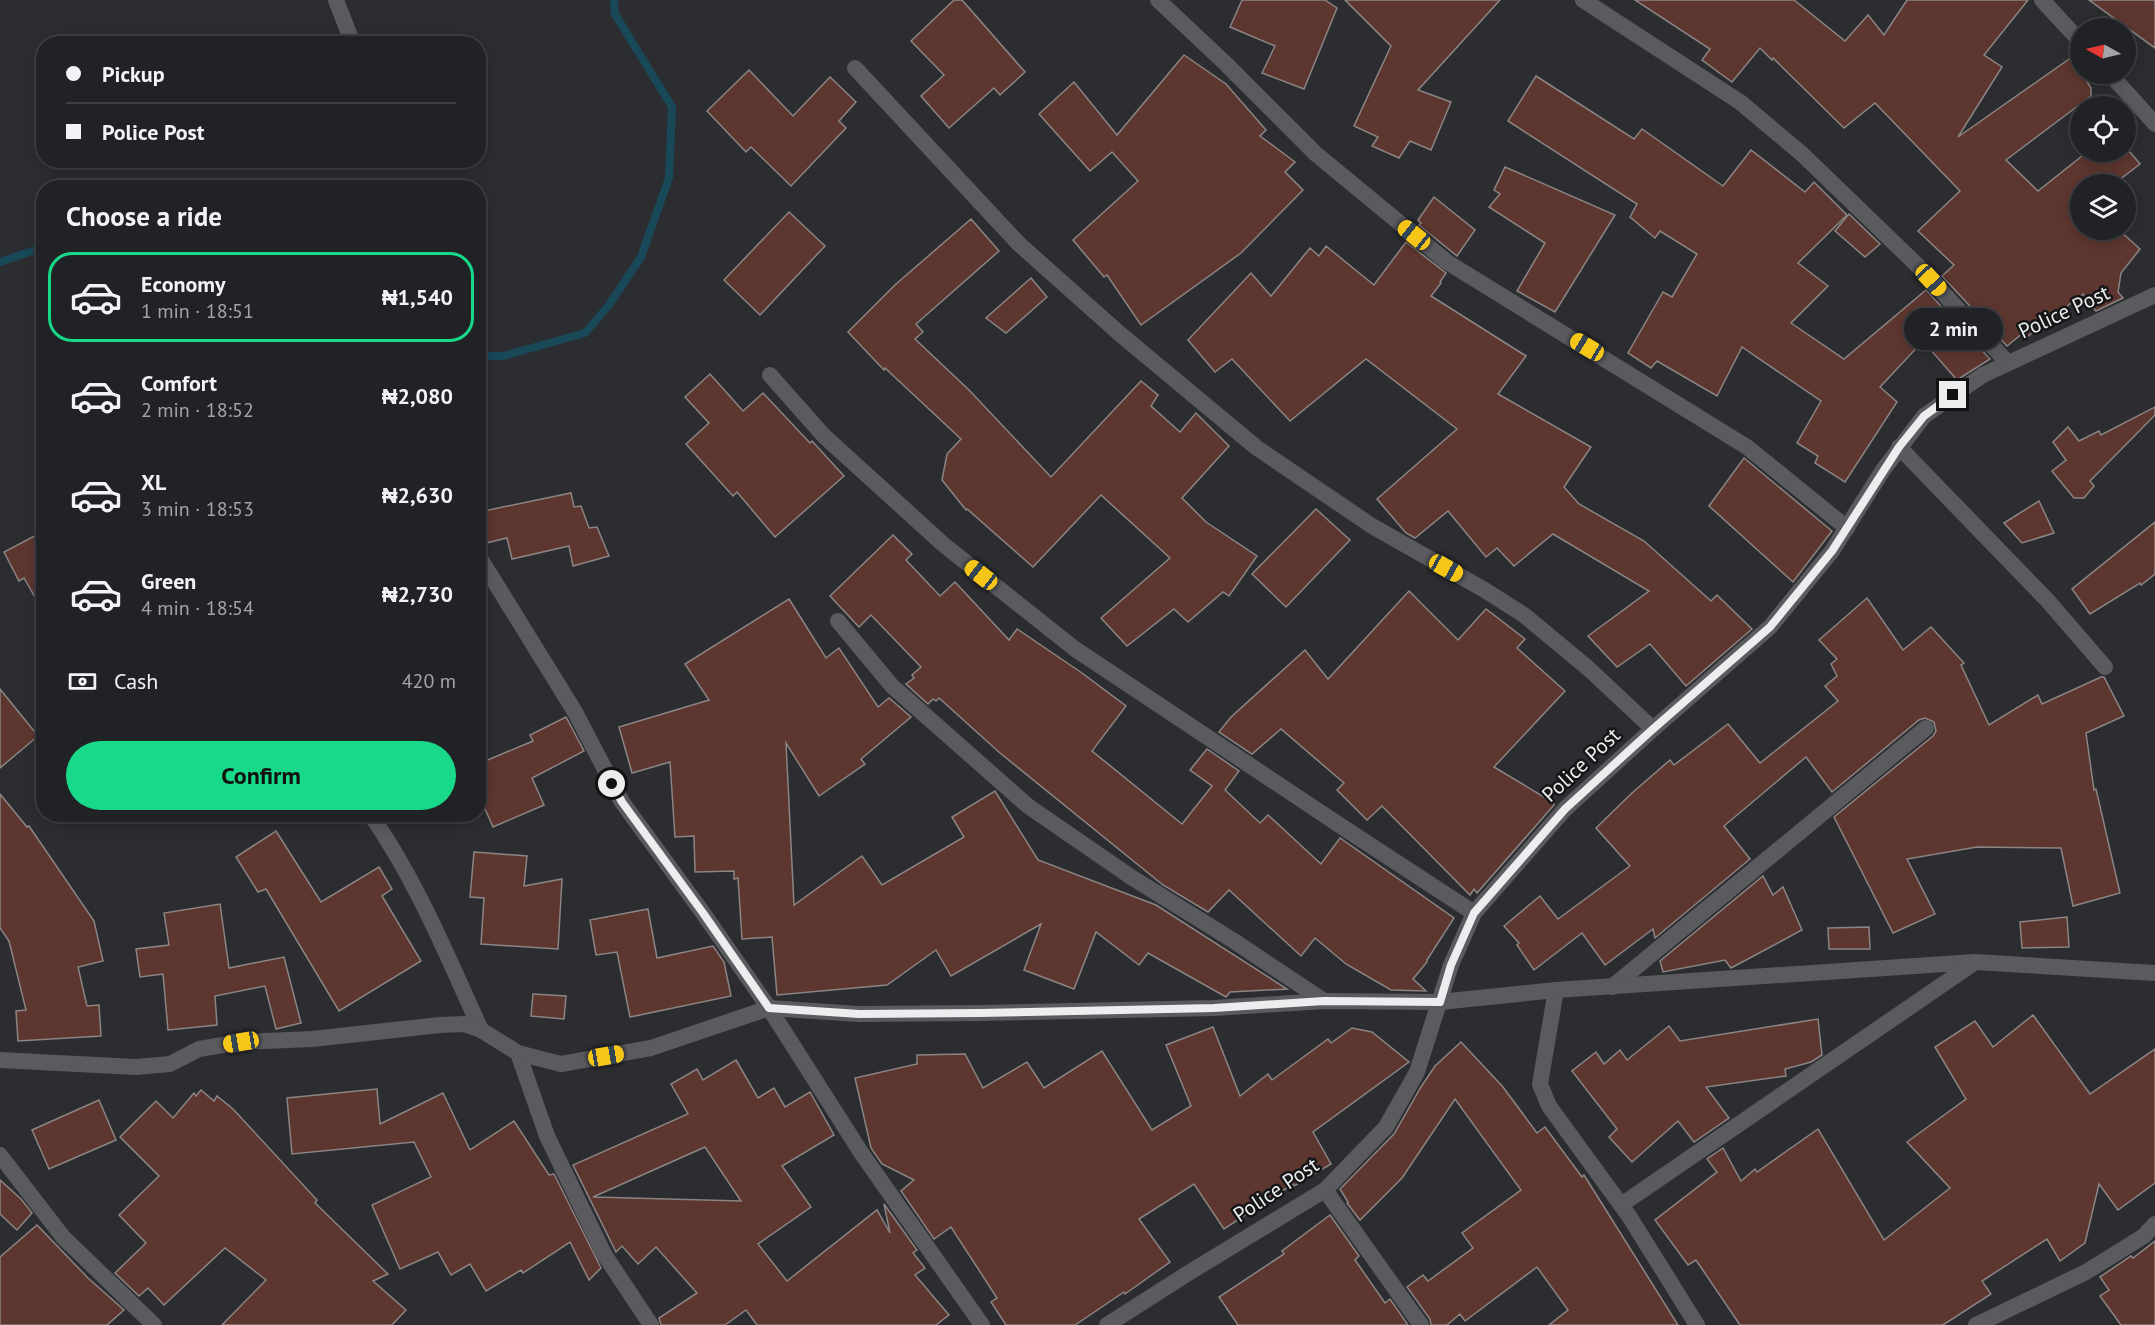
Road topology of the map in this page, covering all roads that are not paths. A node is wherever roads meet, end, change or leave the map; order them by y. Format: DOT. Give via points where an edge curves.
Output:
graph roads {
  1 [pos="336,0"];
  2 [pos="1158,0"];
  3 [pos="1583,0"];
  4 [pos="2043,0"];
  5 [pos="2070,30"];
  6 [pos="350,36"];
  7 [pos="855,68"];
  8 [pos="2119,84"];
  9 [pos="2155,124"];
  10 [pos="2155,295"];
  11 [pos="2008,363"];
  12 [pos="770,375"];
  13 [pos="1899,447"];
  14 [pos="1847,528"];
  15 [pos="486,568"];
  16 [pos="838,621"];
  17 [pos="2105,667"];
  18 [pos="1926,728"];
  19 [pos="1653,729"];
  20 [pos="376,822"];
  21 [pos="1474,913"];
  22 [pos="1975,962"];
  23 [pos="2155,973"];
  24 [pos="1612,987"];
  25 [pos="1556,990"];
  26 [pos="1324,1001"];
  27 [pos="1440,1002"];
  28 [pos="769,1008"];
  29 [pos="481,1030"];
  30 [pos="518,1053"];
  31 [pos="0,1060"];
  32 [pos="0,1155"];
  33 [pos="1324,1190"];
  34 [pos="1621,1205"];
  35 [pos="2155,1224"];
  36 [pos="154,1325"];
  37 [pos="651,1325"];
  38 [pos="982,1325"];
  39 [pos="1107,1325"];
  40 [pos="1421,1325"];
  41 [pos="1697,1325"];
  42 [pos="1976,1325"];
  1 -- 6 [label="street"];
  2 -- 14 [label="street" via="1316,154 1447,262 1748,447"];
  3 -- 11 [label="street" via="1740,102 1802,154 1916,264"];
  4 -- 5 [label="street"];
  7 -- 19 [label="street" via="1019,244 1211,410 1257,448 1372,526 1524,615"];
  8 -- 9 [label="street"];
  10 -- 11 [label="street, Police Post"];
  11 -- 13 [label="street, Police Post" via="1983,375 1924,416"];
  12 -- 21 [label="street" via="824,436 944,545 1075,649"];
  13 -- 14 [label="street, Police Post"];
  13 -- 17 [label="street" via="2048,601"];
  14 -- 19 [label="street, Police Post" via="1770,627"];
  15 -- 28 [label="street" via="575,712 622,802"];
  16 -- 26 [label="street" via="892,686 1028,806"];
  18 -- 24 [label="street"];
  19 -- 21 [label="street, Police Post" via="1565,809"];
  20 -- 29 [label="street" via="428,917"];
  21 -- 27 [label="street, Police Post"];
  22 -- 23 [label="street"];
  22 -- 24 [label="street"];
  22 -- 34 [label="street"];
  24 -- 25 [label="street"];
  25 -- 27 [label="street"];
  25 -- 34 [label="street" via="1540,1084 1549,1106"];
  26 -- 27 [label="street"];
  26 -- 28 [label="street" via="1214,1008 979,1013 859,1014"];
  27 -- 33 [label="street, Police Post" via="1417,1072 1386,1127"];
  28 -- 30 [label="street" via="651,1048 561,1064"];
  28 -- 38 [label="street" via="862,1154"];
  29 -- 30 [label="street"];
  29 -- 31 [label="street" via="464,1024 440,1025 312,1039 241,1042 199,1049 170,1064 136,1067"];
  30 -- 37 [label="street" via="547,1136 604,1254"];
  32 -- 36 [label="street" via="63,1237"];
  33 -- 39 [label="street, Police Post"];
  33 -- 40 [label="street"];
  34 -- 41 [label="street"];
  35 -- 42 [label="street" via="2144,1236 2086,1272"];
}
